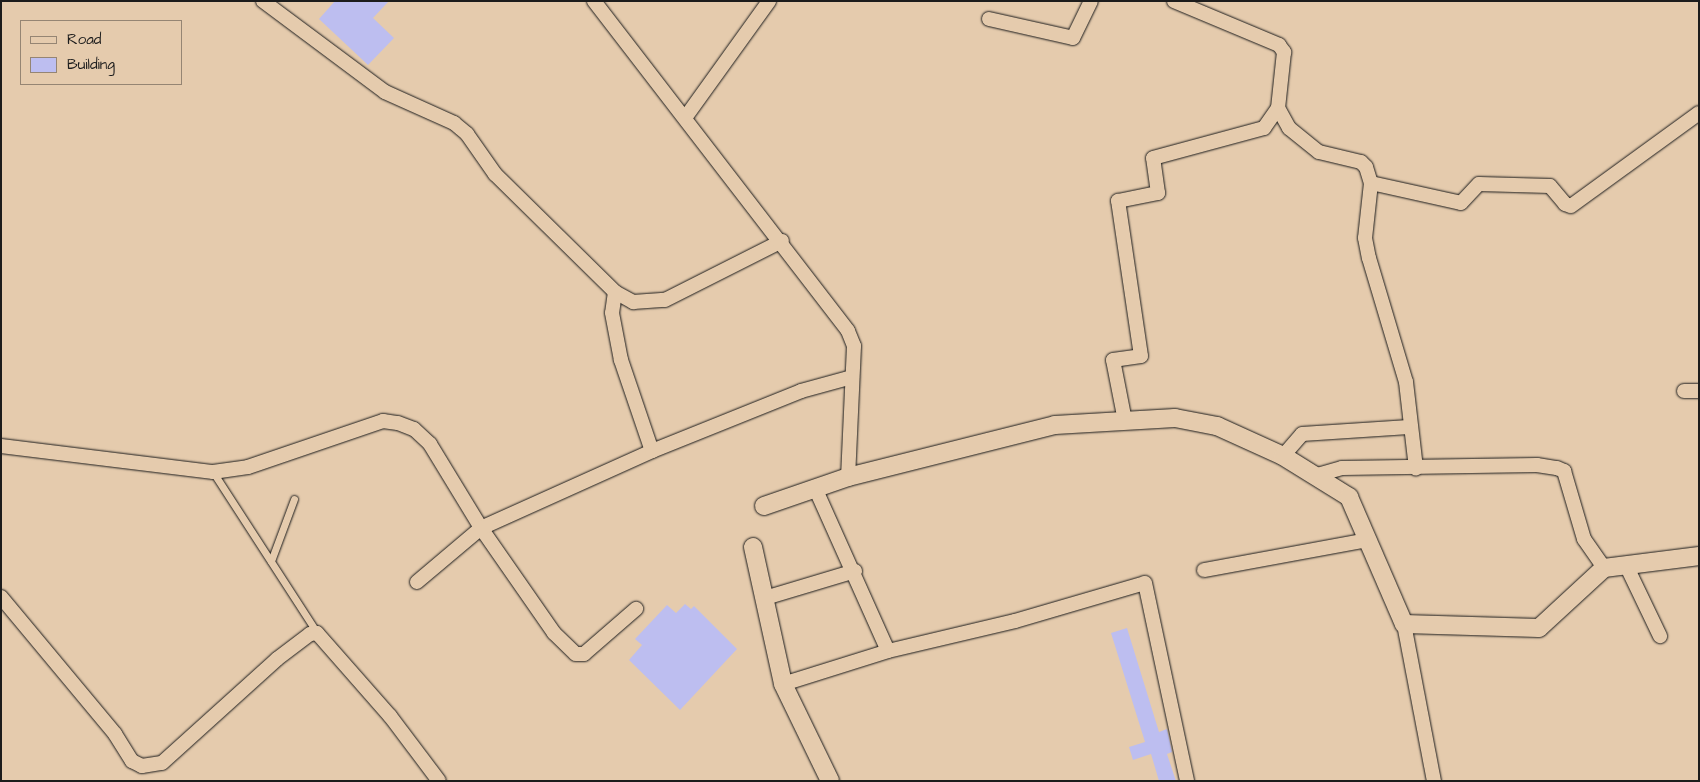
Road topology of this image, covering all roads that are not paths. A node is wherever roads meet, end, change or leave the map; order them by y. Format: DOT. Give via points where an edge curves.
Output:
graph roads {
  1 [pos="263,1"];
  2 [pos="594,1"];
  3 [pos="769,1"];
  4 [pos="1091,1"];
  5 [pos="1174,1"];
  6 [pos="989,20"];
  7 [pos="1278,108"];
  8 [pos="1699,113"];
  9 [pos="685,118"];
  10 [pos="1370,183"];
  11 [pos="782,241"];
  12 [pos="615,292"];
  13 [pos="852,377"];
  14 [pos="1684,391"];
  15 [pos="1699,391"];
  16 [pos="1124,421"];
  17 [pos="1408,428"];
  18 [pos="1,446"];
  19 [pos="652,451"];
  20 [pos="1283,456"];
  21 [pos="1416,468"];
  22 [pos="213,472"];
  23 [pos="1314,476"];
  24 [pos="848,477"];
  25 [pos="816,490"];
  26 [pos="294,499"];
  27 [pos="764,506"];
  28 [pos="481,528"];
  29 [pos="1368,540"];
  30 [pos="753,547"];
  31 [pos="1699,556"];
  32 [pos="271,561"];
  33 [pos="1626,565"];
  34 [pos="1604,568"];
  35 [pos="1204,570"];
  36 [pos="855,571"];
  37 [pos="417,582"];
  38 [pos="1,597"];
  39 [pos="765,598"];
  40 [pos="636,609"];
  41 [pos="1404,624"];
  42 [pos="317,633"];
  43 [pos="1660,636"];
  44 [pos="888,651"];
  45 [pos="783,684"];
  46 [pos="439,781"];
  47 [pos="830,781"];
  48 [pos="1187,781"];
  49 [pos="1434,781"];
  1 -- 12 [label="street" via="385,92 454,124 467,134 495,174"];
  2 -- 9 [label="street"];
  3 -- 9 [label="street"];
  4 -- 6 [label="street" via="1073,38"];
  5 -- 7 [label="street" via="1279,45 1284,52"];
  7 -- 10 [label="street" via="1289,128 1303,141 1330,156 1361,162 1369,174"];
  7 -- 16 [label="street" via="1264,128 1153,158 1158,193 1118,201 1141,356 1113,360"];
  8 -- 10 [label="street" via="1571,206 1565,204 1550,186 1479,184 1461,203"];
  9 -- 11 [label="street"];
  10 -- 17 [label="street" via="1365,238 1373,277 1406,382"];
  11 -- 12 [label="street" via="665,300 633,302"];
  11 -- 13 [label="street" via="848,331 854,346"];
  12 -- 19 [label="street" via="612,313 621,360"];
  13 -- 19 [label="street" via="801,392"];
  13 -- 24 [label="street"];
  14 -- 15 [label="street"];
  16 -- 20 [label="street" via="1175,418 1217,426"];
  16 -- 24 [label="street" via="1055,425"];
  17 -- 20 [label="street" via="1302,434"];
  17 -- 21 [label="street"];
  18 -- 22 [label="street"];
  19 -- 28 [label="street"];
  20 -- 23 [label="street"];
  21 -- 23 [label="street" via="1342,468"];
  21 -- 34 [label="street" via="1537,464 1564,472 1584,539"];
  22 -- 28 [label="street" via="248,467 383,421 398,423 414,429 430,444"];
  22 -- 32 [label="lane"];
  23 -- 29 [label="street" via="1349,498"];
  24 -- 25 [label="street"];
  25 -- 27 [label="street"];
  25 -- 36 [label="street"];
  26 -- 32 [label="lane"];
  28 -- 37 [label="street"];
  28 -- 40 [label="street" via="554,634 576,654 584,654"];
  29 -- 35 [label="street"];
  29 -- 41 [label="street"];
  30 -- 39 [label="street"];
  31 -- 33 [label="street"];
  32 -- 42 [label="lane"];
  33 -- 34 [label="street"];
  33 -- 43 [label="street"];
  34 -- 41 [label="street" via="1538,628"];
  36 -- 39 [label="street"];
  36 -- 44 [label="street"];
  38 -- 42 [label="street" via="115,734 132,761 142,766 162,763 277,659 306,637"];
  39 -- 45 [label="street"];
  41 -- 49 [label="street"];
  42 -- 46 [label="street" via="390,716"];
  44 -- 45 [label="street"];
  44 -- 48 [label="street" via="1015,621 1145,583"];
  45 -- 47 [label="street"];
}
